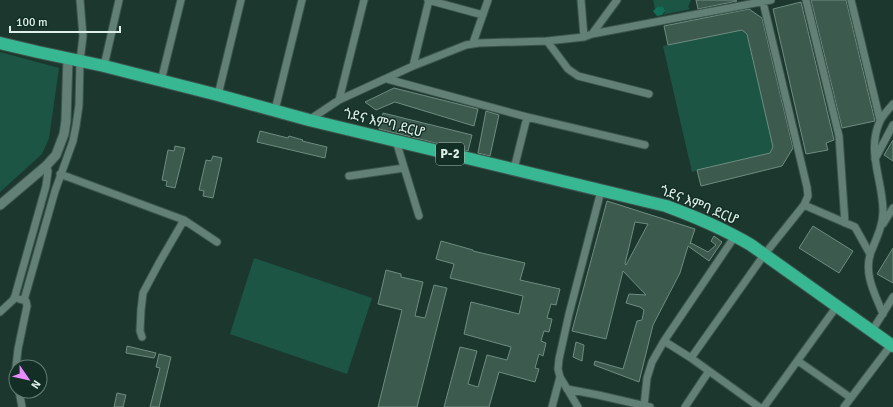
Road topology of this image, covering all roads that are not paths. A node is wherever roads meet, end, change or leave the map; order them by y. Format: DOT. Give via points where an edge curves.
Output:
graph roads {
  1 [pos="80,0"];
  2 [pos="120,0"];
  3 [pos="181,0"];
  4 [pos="241,0"];
  5 [pos="302,0"];
  6 [pos="364,0"];
  7 [pos="428,0"];
  8 [pos="488,0"];
  9 [pos="581,0"];
  10 [pos="617,0"];
  11 [pos="771,0"];
  12 [pos="806,0"];
  13 [pos="851,0"];
  14 [pos="763,2"];
  15 [pos="483,16"];
  16 [pos="592,34"];
  17 [pos="584,37"];
  18 [pos="547,41"];
  19 [pos="0,43"];
  20 [pos="473,43"];
  21 [pos="68,58"];
  22 [pos="80,61"];
  23 [pos="104,66"];
  24 [pos="413,66"];
  25 [pos="387,78"];
  26 [pos="161,81"];
  27 [pos="218,94"];
  28 [pos="649,94"];
  29 [pos="339,100"];
  30 [pos="893,104"];
  31 [pos="275,110"];
  32 [pos="527,117"];
  33 [pos="310,120"];
  34 [pos="880,120"];
  35 [pos="893,125"];
  36 [pos="396,141"];
  37 [pos="645,145"];
  38 [pos="875,159"];
  39 [pos="46,166"];
  40 [pos="404,168"];
  41 [pos="514,169"];
  42 [pos="60,174"];
  43 [pos="348,176"];
  44 [pos="601,191"];
  45 [pos="804,205"];
  46 [pos="0,206"];
  47 [pos="893,208"];
  48 [pos="420,216"];
  49 [pos="184,220"];
  50 [pos="845,223"];
  51 [pos="882,225"];
  52 [pos="735,236"];
  53 [pos="217,242"];
  54 [pos="870,254"];
  55 [pos="764,255"];
  56 [pos="893,297"];
  57 [pos="13,300"];
  58 [pos="24,300"];
  59 [pos="837,306"];
  60 [pos="0,312"];
  61 [pos="883,314"];
  62 [pos="872,331"];
  63 [pos="142,337"];
  64 [pos="664,341"];
  65 [pos="892,345"];
  66 [pos="691,358"];
  67 [pos="17,359"];
  68 [pos="798,361"];
  69 [pos="709,371"];
  70 [pos="560,377"];
  71 [pos="567,389"];
  72 [pos="851,398"];
  73 [pos="647,406"];
  74 [pos="552,407"];
  75 [pos="578,407"];
  76 [pos="685,407"];
  77 [pos="759,407"];
  78 [pos="764,407"];
  79 [pos="844,407"];
  1 -- 22 [label="street" via="83,33"];
  2 -- 23 [label="street"];
  3 -- 26 [label="street"];
  4 -- 27 [label="street"];
  5 -- 31 [label="street"];
  6 -- 29 [label="street"];
  7 -- 15 [label="street"];
  7 -- 24 [label="street"];
  8 -- 15 [label="street"];
  9 -- 17 [label="street"];
  10 -- 16 [label="street"];
  11 -- 14 [label="street"];
  12 -- 50 [label="street" via="839,136"];
  13 -- 34 [label="street"];
  14 -- 16 [label="street"];
  14 -- 45 [label="street" via="807,187 808,196"];
  15 -- 20 [label="street"];
  16 -- 17 [label="street"];
  17 -- 18 [label="street"];
  18 -- 20 [label="street"];
  18 -- 28 [label="street" via="568,69 578,76"];
  19 -- 21 [label="highway, ጎደና እምባ ደርሆ / P-2"];
  20 -- 24 [label="street"];
  21 -- 22 [label="highway, ጎደና እምባ ደርሆ / P-2"];
  21 -- 39 [label="street" via="64,134 56,155"];
  22 -- 23 [label="highway, ጎደና እምባ ደርሆ / P-2"];
  22 -- 42 [label="street" via="76,126"];
  23 -- 26 [label="highway, ጎደና እምባ ደርሆ / P-2"];
  24 -- 25 [label="street"];
  25 -- 29 [label="street"];
  25 -- 32 [label="street"];
  26 -- 27 [label="highway, ጎደና እምባ ደርሆ / P-2"];
  27 -- 31 [label="highway, ጎደና እምባ ደርሆ / P-2"];
  29 -- 33 [label="street"];
  30 -- 34 [label="street"];
  31 -- 33 [label="highway, ጎደና እምባ ደርሆ / P-2"];
  32 -- 37 [label="street"];
  32 -- 41 [label="street"];
  33 -- 36 [label="highway, ጎደና እምባ ደርሆ / P-2"];
  34 -- 38 [label="street" via="874,148"];
  35 -- 38 [label="street"];
  36 -- 40 [label="street"];
  36 -- 41 [label="highway, ጎደና እምባ ደርሆ / P-2"];
  38 -- 51 [label="street" via="882,197"];
  39 -- 46 [label="street"];
  39 -- 57 [label="street" via="46,186"];
  40 -- 43 [label="street"];
  40 -- 48 [label="street"];
  41 -- 44 [label="highway, ጎደና እምባ ደርሆ / P-2"];
  42 -- 49 [label="street"];
  42 -- 58 [label="street"];
  44 -- 52 [label="highway, ጎደና እምባ ደርሆ / P-2" via="666,206"];
  44 -- 70 [label="street" via="569,314 558,364"];
  45 -- 50 [label="street"];
  45 -- 55 [label="street"];
  47 -- 51 [label="street"];
  49 -- 53 [label="street"];
  49 -- 63 [label="street" via="143,293 140,331"];
  50 -- 54 [label="street" via="857,229"];
  51 -- 54 [label="street"];
  52 -- 55 [label="highway, ጎደና እምባ ደርሆ / P-2"];
  52 -- 64 [label="street"];
  54 -- 61 [label="street" via="868,270 871,284"];
  55 -- 59 [label="highway, ጎደና እምባ ደርሆ / P-2"];
  55 -- 66 [label="street"];
  56 -- 61 [label="street"];
  57 -- 58 [label="street"];
  57 -- 60 [label="street"];
  58 -- 67 [label="street" via="27,306"];
  59 -- 62 [label="highway, ጎደና እምባ ደርሆ / P-2"];
  59 -- 68 [label="street"];
  61 -- 62 [label="street"];
  62 -- 65 [label="highway, P-2"];
  64 -- 66 [label="street"];
  64 -- 73 [label="street" via="652,362 647,378"];
  65 -- 72 [label="street"];
  66 -- 69 [label="street"];
  68 -- 72 [label="street"];
  68 -- 78 [label="street"];
  69 -- 76 [label="street"];
  69 -- 77 [label="street"];
  70 -- 71 [label="street"];
  70 -- 74 [label="street"];
  71 -- 73 [label="street"];
  71 -- 75 [label="street"];
  72 -- 79 [label="street"];
}
